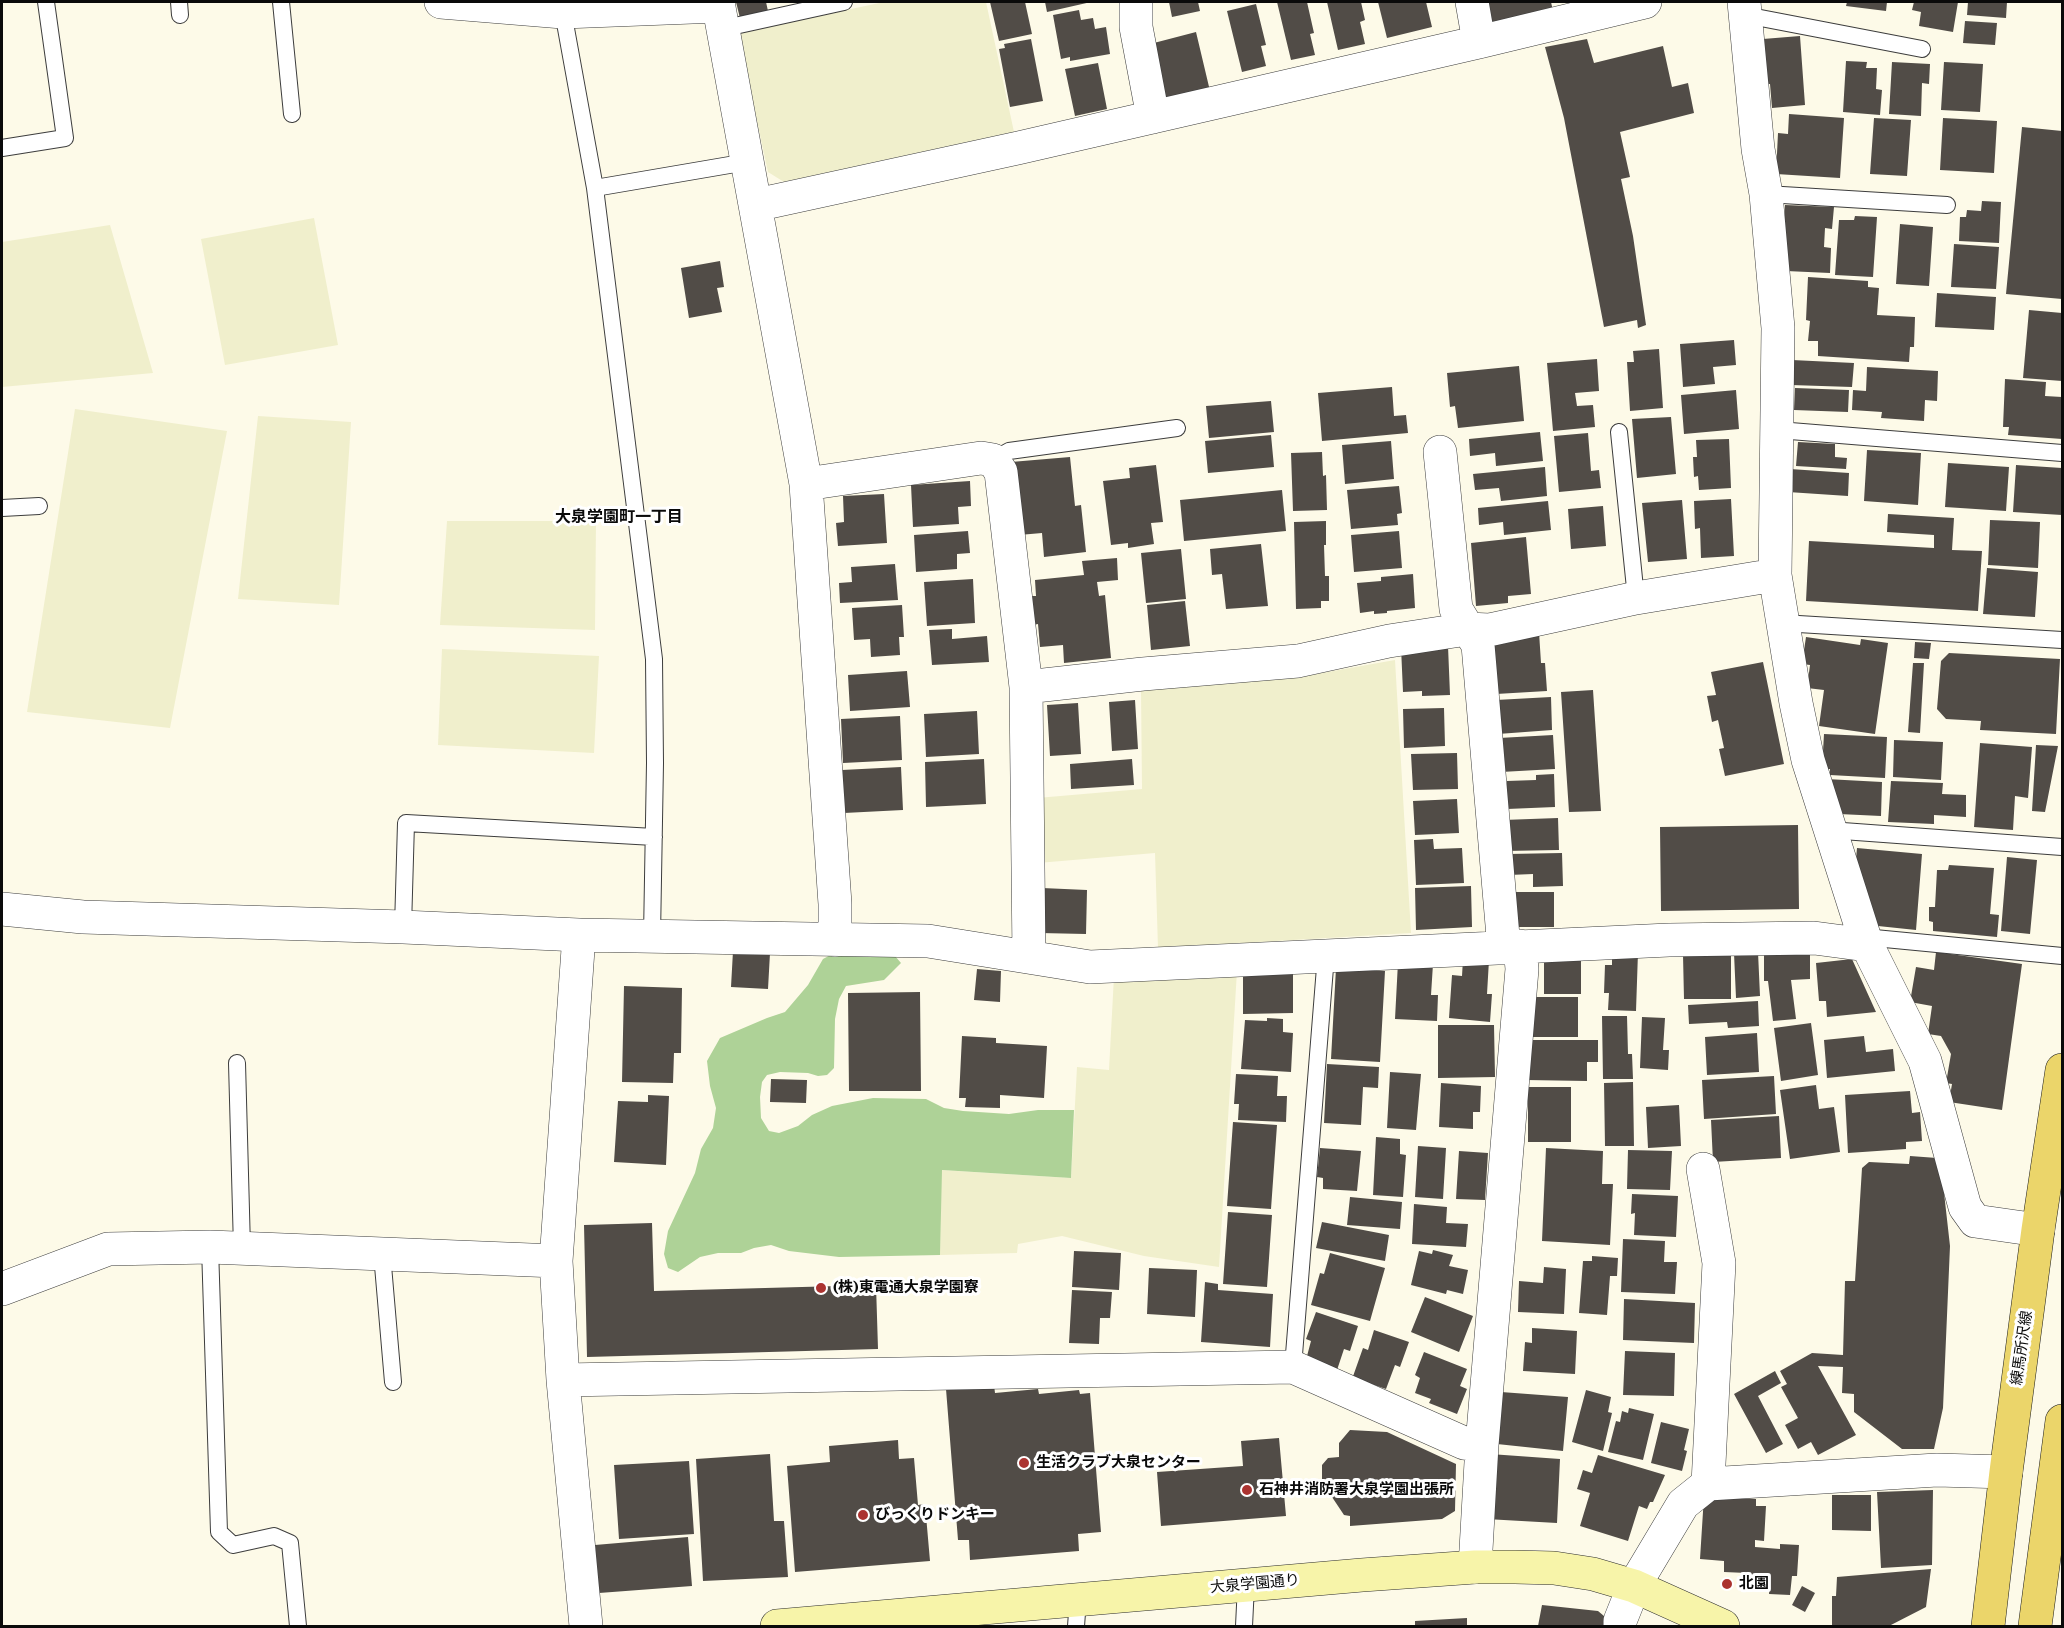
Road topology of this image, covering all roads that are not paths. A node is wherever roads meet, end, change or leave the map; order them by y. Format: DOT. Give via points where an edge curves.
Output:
graph roads {
  1 [pos="46,2"];
  2 [pos="281,2"];
  3 [pos="441,2"];
  4 [pos="844,2"];
  5 [pos="1136,2"];
  6 [pos="1472,2"];
  7 [pos="1645,2"];
  8 [pos="1745,8"];
  9 [pos="563,12"];
  10 [pos="719,12"];
  11 [pos="1479,42"];
  12 [pos="1922,49"];
  13 [pos="292,114"];
  14 [pos="1153,117"];
  15 [pos="2,148"];
  16 [pos="747,162"];
  17 [pos="595,188"];
  18 [pos="1766,194"];
  19 [pos="756,205"];
  20 [pos="1947,205"];
  21 [pos="1177,428"];
  22 [pos="1778,430"];
  23 [pos="1619,432"];
  24 [pos="1440,452"];
  25 [pos="2062,453"];
  26 [pos="993,460"];
  27 [pos="806,484"];
  28 [pos="39,506"];
  29 [pos="2,508"];
  30 [pos="1775,575"];
  31 [pos="1636,598"];
  32 [pos="1782,623"];
  33 [pos="1467,629"];
  34 [pos="2062,640"];
  35 [pos="1026,687"];
  36 [pos="1829,830"];
  37 [pos="654,837"];
  38 [pos="2062,847"];
  39 [pos="4,906"];
  40 [pos="403,927"];
  41 [pos="579,935"];
  42 [pos="652,936"];
  43 [pos="835,940"];
  44 [pos="1865,941"];
  45 [pos="1512,947"];
  46 [pos="1326,955"];
  47 [pos="2062,956"];
  48 [pos="1029,957"];
  49 [pos="237,1063"];
  50 [pos="2062,1070"];
  51 [pos="1703,1169"];
  52 [pos="2038,1230"];
  53 [pos="226,1248"];
  54 [pos="382,1254"];
  55 [pos="556,1261"];
  56 [pos="2,1289"];
  57 [pos="1293,1367"];
  58 [pos="563,1380"];
  59 [pos="393,1382"];
  60 [pos="2062,1421"];
  61 [pos="1482,1445"];
  62 [pos="2006,1472"];
  63 [pos="1708,1484"];
  64 [pos="1475,1567"];
  65 [pos="1246,1585"];
  66 [pos="2051,1585"];
  67 [pos="1634,1586"];
  68 [pos="1077,1613"];
  69 [pos="298,1626"];
  70 [pos="586,1626"];
  71 [pos="777,1626"];
  72 [pos="1244,1626"];
  73 [pos="1620,1626"];
  74 [pos="1723,1626"];
  75 [pos="1988,1626"];
  76 [pos="2035,1626"];
  1 -- 15 [label="lane" via="65,138"];
  2 -- 13 [label="lane"];
  3 -- 9 [label="street"];
  4 -- 10 [label="lane"];
  5 -- 14 [label="street" via="1136,27"];
  6 -- 11 [label="street"];
  7 -- 11 [label="street"];
  8 -- 12 [label="lane"];
  8 -- 18 [label="street"];
  9 -- 10 [label="street"];
  9 -- 17 [label="lane"];
  10 -- 16 [label="street"];
  11 -- 14 [label="street"];
  14 -- 19 [label="street"];
  16 -- 17 [label="lane"];
  16 -- 19 [label="street"];
  17 -- 37 [label="lane" via="654,659"];
  18 -- 20 [label="lane"];
  18 -- 22 [label="street" via="1778,328"];
  19 -- 27 [label="street"];
  21 -- 26 [label="lane" via="1008,451"];
  22 -- 25 [label="lane"];
  22 -- 30 [label="street"];
  23 -- 31 [label="lane"];
  24 -- 33 [label="street" via="1456,609"];
  26 -- 27 [label="street" via="981,458"];
  26 -- 35 [label="street" via="1001,472"];
  27 -- 43 [label="street"];
  28 -- 29 [label="lane"];
  30 -- 31 [label="street"];
  30 -- 32 [label="street"];
  31 -- 33 [label="street" via="1489,630"];
  32 -- 34 [label="lane"];
  32 -- 36 [label="street" via="1808,760"];
  33 -- 35 [label="street" via="1298,661"];
  33 -- 45 [label="street" via="1478,645"];
  35 -- 48 [label="street"];
  36 -- 38 [label="lane"];
  36 -- 44 [label="street"];
  37 -- 40 [label="lane" via="406,824"];
  37 -- 42 [label="lane"];
  39 -- 40 [label="street" via="83,917"];
  40 -- 41 [label="street"];
  41 -- 42 [label="street"];
  41 -- 55 [label="street"];
  42 -- 43 [label="street"];
  43 -- 48 [label="street" via="928,941"];
  44 -- 45 [label="street" via="1669,940"];
  44 -- 47 [label="lane"];
  44 -- 52 [label="street" via="1925,1061 1965,1207 1975,1221"];
  45 -- 46 [label="street"];
  45 -- 61 [label="street" via="1522,969"];
  46 -- 48 [label="street" via="1090,967"];
  46 -- 57 [label="lane"];
  49 -- 53 [label="lane"];
  50 -- 52 [label="main road, 練馬所沢線"];
  51 -- 63 [label="street" via="1719,1263"];
  52 -- 62 [label="main road, 練馬所沢線"];
  53 -- 54 [label="street"];
  53 -- 56 [label="street" via="108,1249"];
  53 -- 69 [label="lane" via="219,1532 233,1545 274,1536 290,1543"];
  54 -- 55 [label="street"];
  54 -- 59 [label="lane"];
  55 -- 58 [label="street"];
  57 -- 58 [label="street"];
  57 -- 61 [label="street" via="1464,1443"];
  58 -- 70 [label="street"];
  60 -- 66 [label="main road"];
  61 -- 64 [label="street"];
  62 -- 63 [label="street" via="1937,1470"];
  62 -- 75 [label="main road, 練馬所沢線"];
  63 -- 67 [label="street" via="1683,1504"];
  64 -- 65 [label="street, 大泉学園通り"];
  64 -- 67 [label="street, 大泉学園通り" via="1554,1568"];
  65 -- 68 [label="street, 大泉学園通り"];
  65 -- 72 [label="lane"];
  66 -- 76 [label="main road"];
  67 -- 73 [label="street"];
  67 -- 74 [label="street, 大泉学園通り"];
  68 -- 71 [label="street, 大泉学園通り"];
}
